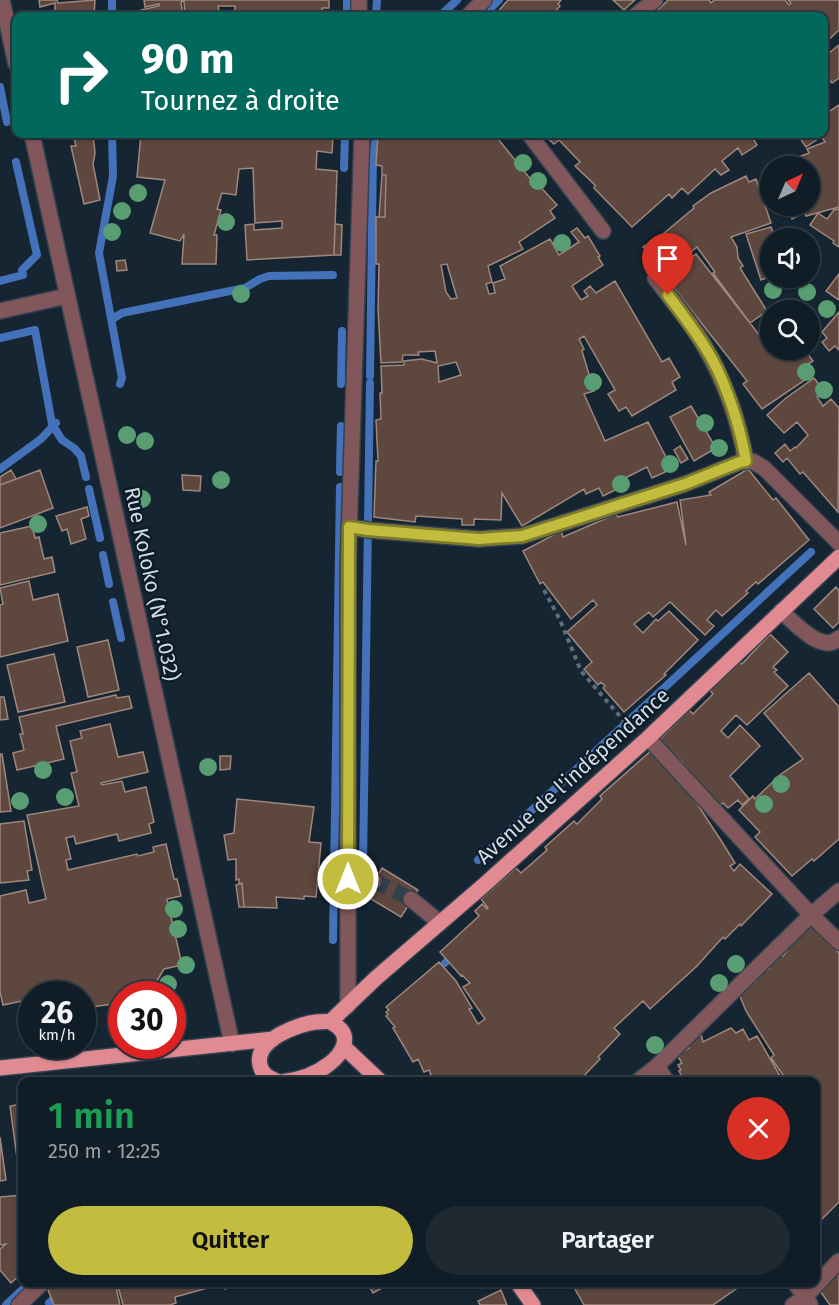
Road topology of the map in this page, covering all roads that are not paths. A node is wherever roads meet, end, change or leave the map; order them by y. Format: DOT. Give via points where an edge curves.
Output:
graph roads {
  1 [pos="2,0"];
  2 [pos="484,0"];
  3 [pos="655,0"];
  4 [pos="472,12"];
  5 [pos="640,12"];
  6 [pos="12,46"];
  7 [pos="33,138"];
  8 [pos="362,138"];
  9 [pos="532,138"];
  10 [pos="603,231"];
  11 [pos="656,278"];
  12 [pos="67,296"];
  13 [pos="0,311"];
  14 [pos="746,461"];
  15 [pos="349,527"];
  16 [pos="839,555"];
  17 [pos="781,611"];
  18 [pos="839,638"];
  19 [pos="645,740"];
  20 [pos="348,879"];
  21 [pos="374,881"];
  22 [pos="839,891"];
  23 [pos="411,899"];
  24 [pos="811,915"];
  25 [pos="440,923"];
  26 [pos="839,942"];
  27 [pos="348,1006"];
  28 [pos="331,1022"];
  29 [pos="273,1039"];
  30 [pos="232,1044"];
  31 [pos="344,1047"];
  32 [pos="657,1066"];
  33 [pos="0,1068"];
  34 [pos="268,1077"];
  35 [pos="306,1077"];
  36 [pos="376,1077"];
  37 [pos="643,1077"];
  38 [pos="664,1077"];
  39 [pos="839,1261"];
  40 [pos="820,1283"];
  41 [pos="39,1287"];
  42 [pos="520,1287"];
  43 [pos="796,1287"];
  44 [pos="817,1287"];
  45 [pos="803,1303"];
  46 [pos="19,1305"];
  47 [pos="533,1305"];
  1 -- 6 [label="street"];
  2 -- 4 [label="street"];
  3 -- 5 [label="street"];
  7 -- 12 [label="street, Rue Koloko (N°1.032)"];
  8 -- 15 [label="street"];
  9 -- 10 [label="street"];
  11 -- 14 [label="street" via="705,346 726,390"];
  12 -- 13 [label="street"];
  12 -- 30 [label="street, Rue Koloko (N°1.032)"];
  14 -- 15 [label="street" via="522,536 479,539"];
  14 -- 16 [label="street" via="764,468"];
  15 -- 20 [label="street"];
  16 -- 17 [label="main road, Avenue de l'indépendance"];
  17 -- 18 [label="street" via="813,639 823,643"];
  17 -- 19 [label="main road, Avenue de l'indépendance"];
  19 -- 24 [label="street"];
  19 -- 25 [label="main road, Avenue de l'indépendance"];
  20 -- 21 [label="street"];
  20 -- 27 [label="street"];
  22 -- 24 [label="street"];
  23 -- 25 [label="street"];
  24 -- 26 [label="street"];
  24 -- 32 [label="street"];
  25 -- 27 [label="main road, Avenue de l'indépendance"];
  27 -- 28 [label="main road, Avenue de l'indépendance"];
  28 -- 29 [label="main road" via="294,1027"];
  28 -- 31 [label="main road" via="345,1037"];
  29 -- 30 [label="main road"];
  29 -- 34 [label="main road" via="258,1060 261,1071"];
  30 -- 33 [label="main road"];
  31 -- 35 [label="main road" via="330,1064"];
  31 -- 36 [label="main road"];
  32 -- 37 [label="street"];
  32 -- 38 [label="street"];
  39 -- 40 [label="street"];
  41 -- 46 [label="street"];
  42 -- 47 [label="main road"];
  43 -- 45 [label="street"];
  44 -- 45 [label="street"];
}
